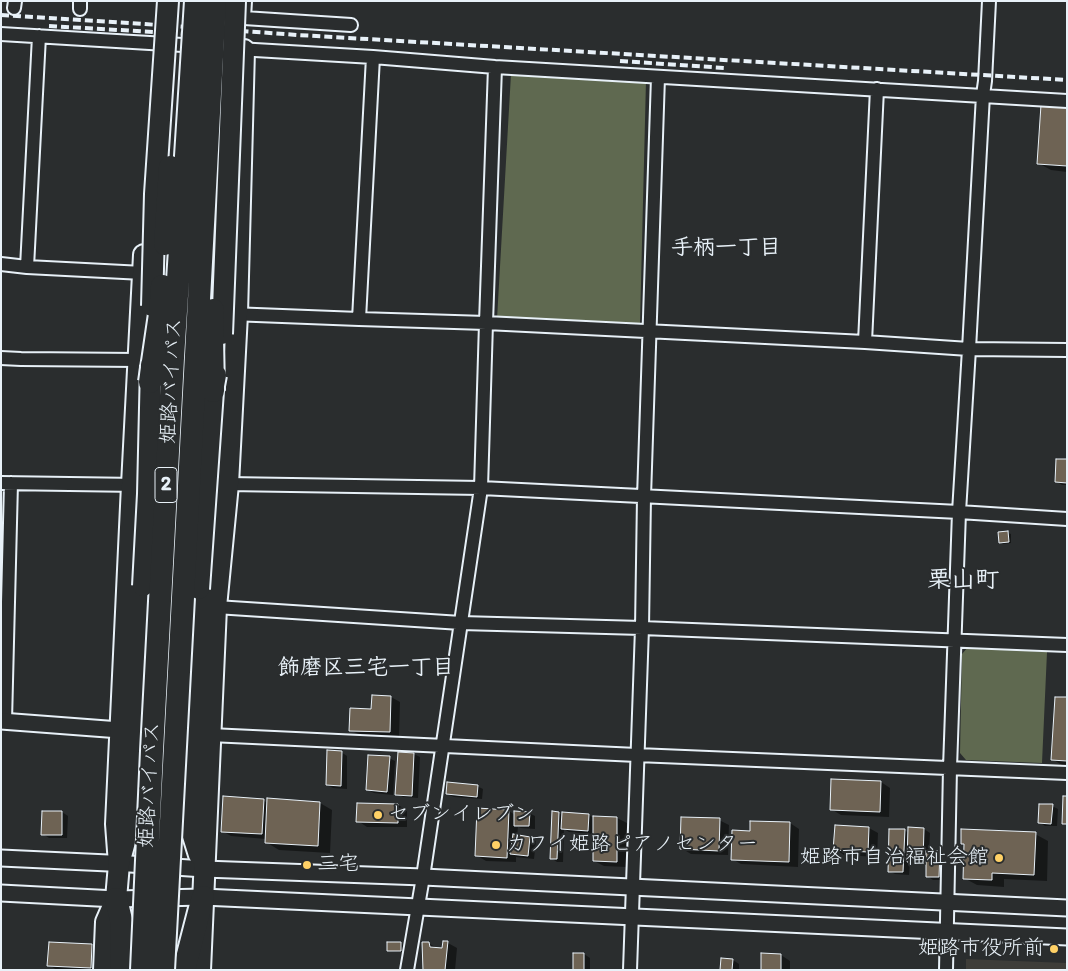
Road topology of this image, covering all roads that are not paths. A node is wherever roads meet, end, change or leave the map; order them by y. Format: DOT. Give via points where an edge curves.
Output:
graph roads {
  1 [pos="160,1"];
  2 [pos="215,1"];
  3 [pos="245,1"];
  4 [pos="989,1"];
  5 [pos="182,8"];
  6 [pos="239,10"];
  7 [pos="351,25"];
  8 [pos="1,34"];
  9 [pos="39,36"];
  10 [pos="156,43"];
  11 [pos="244,50"];
  12 [pos="373,57"];
  13 [pos="202,58"];
  14 [pos="494,68"];
  15 [pos="658,76"];
  16 [pos="877,90"];
  17 [pos="983,96"];
  18 [pos="1067,100"];
  19 [pos="1,264"];
  20 [pos="27,267"];
  21 [pos="143,273"];
  22 [pos="141,309"];
  23 [pos="237,314"];
  24 [pos="359,319"];
  25 [pos="486,323"];
  26 [pos="649,332"];
  27 [pos="865,342"];
  28 [pos="969,349"];
  29 [pos="1067,350"];
  30 [pos="1,358"];
  31 [pos="138,360"];
  32 [pos="150,382"];
  33 [pos="213,391"];
  34 [pos="6,483"];
  35 [pos="228,484"];
  36 [pos="132,485"];
  37 [pos="481,488"];
  38 [pos="644,497"];
  39 [pos="959,512"];
  40 [pos="1067,519"];
  41 [pos="216,607"];
  42 [pos="461,623"];
  43 [pos="642,628"];
  44 [pos="955,640"];
  45 [pos="1067,645"];
  46 [pos="3,721"];
  47 [pos="120,730"];
  48 [pos="210,735"];
  49 [pos="443,745"];
  50 [pos="637,755"];
  51 [pos="950,768"];
  52 [pos="1067,773"];
  53 [pos="1,858"];
  54 [pos="120,864"];
  55 [pos="204,870"];
  56 [pos="423,877"];
  57 [pos="632,887"];
  58 [pos="1,893"];
  59 [pos="203,897"];
  60 [pos="116,898"];
  61 [pos="947,902"];
  62 [pos="418,908"];
  63 [pos="1067,908"];
  64 [pos="631,917"];
  65 [pos="947,931"];
  66 [pos="1067,937"];
  67 [pos="104,970"];
  68 [pos="122,970"];
  69 [pos="142,970"];
  70 [pos="163,970"];
  71 [pos="184,970"];
  72 [pos="200,970"];
  73 [pos="407,970"];
  74 [pos="630,970"];
  75 [pos="946,970"];
  1 -- 5 [label="street" via="159,14"];
  2 -- 13 [label="highway, 姫路バイパス / 2, bridge"];
  3 -- 6 [label="street"];
  4 -- 17 [label="street"];
  5 -- 6 [label="street"];
  5 -- 13 [label="highway, 姫路バイパス / 2, bridge"];
  5 -- 32 [label="highway, bridge" via="155,194"];
  6 -- 7 [label="street"];
  6 -- 33 [label="highway, bridge" via="222,341"];
  8 -- 9 [label="street"];
  9 -- 10 [label="street"];
  9 -- 20 [label="street"];
  10 -- 11 [label="street"];
  10 -- 21 [label="highway"];
  11 -- 12 [label="street"];
  11 -- 23 [label="highway"];
  12 -- 14 [label="street"];
  12 -- 24 [label="street"];
  13 -- 32 [label="highway, bridge" via="178,88 160,314"];
  13 -- 33 [label="highway, bridge" via="219,85"];
  13 -- 69 [label="highway, 姫路バイパス / 2, bridge" via="173,368"];
  13 -- 70 [label="highway, 姫路バイパス / 2, bridge"];
  14 -- 15 [label="street"];
  14 -- 25 [label="street"];
  15 -- 16 [label="street"];
  15 -- 26 [label="street"];
  16 -- 17 [label="street"];
  16 -- 27 [label="street"];
  17 -- 18 [label="street"];
  17 -- 28 [label="street"];
  19 -- 20 [label="street"];
  20 -- 21 [label="street"];
  21 -- 22 [label="highway"];
  22 -- 23 [label="street"];
  22 -- 31 [label="highway"];
  23 -- 24 [label="street"];
  23 -- 35 [label="highway"];
  24 -- 25 [label="street"];
  25 -- 26 [label="street"];
  25 -- 37 [label="street"];
  26 -- 27 [label="street"];
  26 -- 38 [label="street"];
  27 -- 28 [label="street"];
  28 -- 29 [label="street"];
  28 -- 39 [label="street"];
  30 -- 31 [label="street"];
  31 -- 36 [label="highway"];
  32 -- 54 [label="highway, bridge" via="148,494 130,823"];
  33 -- 55 [label="highway, bridge" via="199,589 189,823"];
  34 -- 36 [label="street"];
  34 -- 46 [label="street"];
  35 -- 36 [label="street"];
  35 -- 37 [label="street"];
  35 -- 41 [label="highway"];
  36 -- 47 [label="highway"];
  37 -- 38 [label="street"];
  37 -- 42 [label="street"];
  38 -- 39 [label="street"];
  38 -- 43 [label="street"];
  39 -- 40 [label="street"];
  39 -- 44 [label="street"];
  41 -- 42 [label="street"];
  41 -- 48 [label="highway"];
  42 -- 43 [label="street"];
  42 -- 49 [label="street"];
  43 -- 44 [label="street"];
  43 -- 50 [label="street"];
  44 -- 45 [label="street"];
  44 -- 51 [label="street"];
  46 -- 47 [label="street"];
  47 -- 54 [label="highway" via="116,824"];
  48 -- 49 [label="street"];
  48 -- 55 [label="highway"];
  49 -- 50 [label="street"];
  49 -- 56 [label="street"];
  50 -- 51 [label="street"];
  50 -- 57 [label="street"];
  51 -- 52 [label="street"];
  51 -- 61 [label="street"];
  53 -- 54 [label="street"];
  54 -- 55 [label="street"];
  54 -- 60 [label="highway"];
  55 -- 56 [label="street"];
  55 -- 59 [label="highway"];
  56 -- 57 [label="street"];
  56 -- 62 [label="street"];
  57 -- 61 [label="street"];
  57 -- 64 [label="street"];
  58 -- 60 [label="street"];
  59 -- 60 [label="street"];
  59 -- 62 [label="street"];
  59 -- 71 [label="highway"];
  59 -- 72 [label="highway"];
  60 -- 67 [label="highway" via="106,922"];
  60 -- 68 [label="highway" via="122,920"];
  61 -- 63 [label="street"];
  61 -- 65 [label="street"];
  62 -- 64 [label="street"];
  62 -- 73 [label="street"];
  64 -- 65 [label="street"];
  64 -- 74 [label="street"];
  65 -- 66 [label="street"];
  65 -- 75 [label="street"];
}
